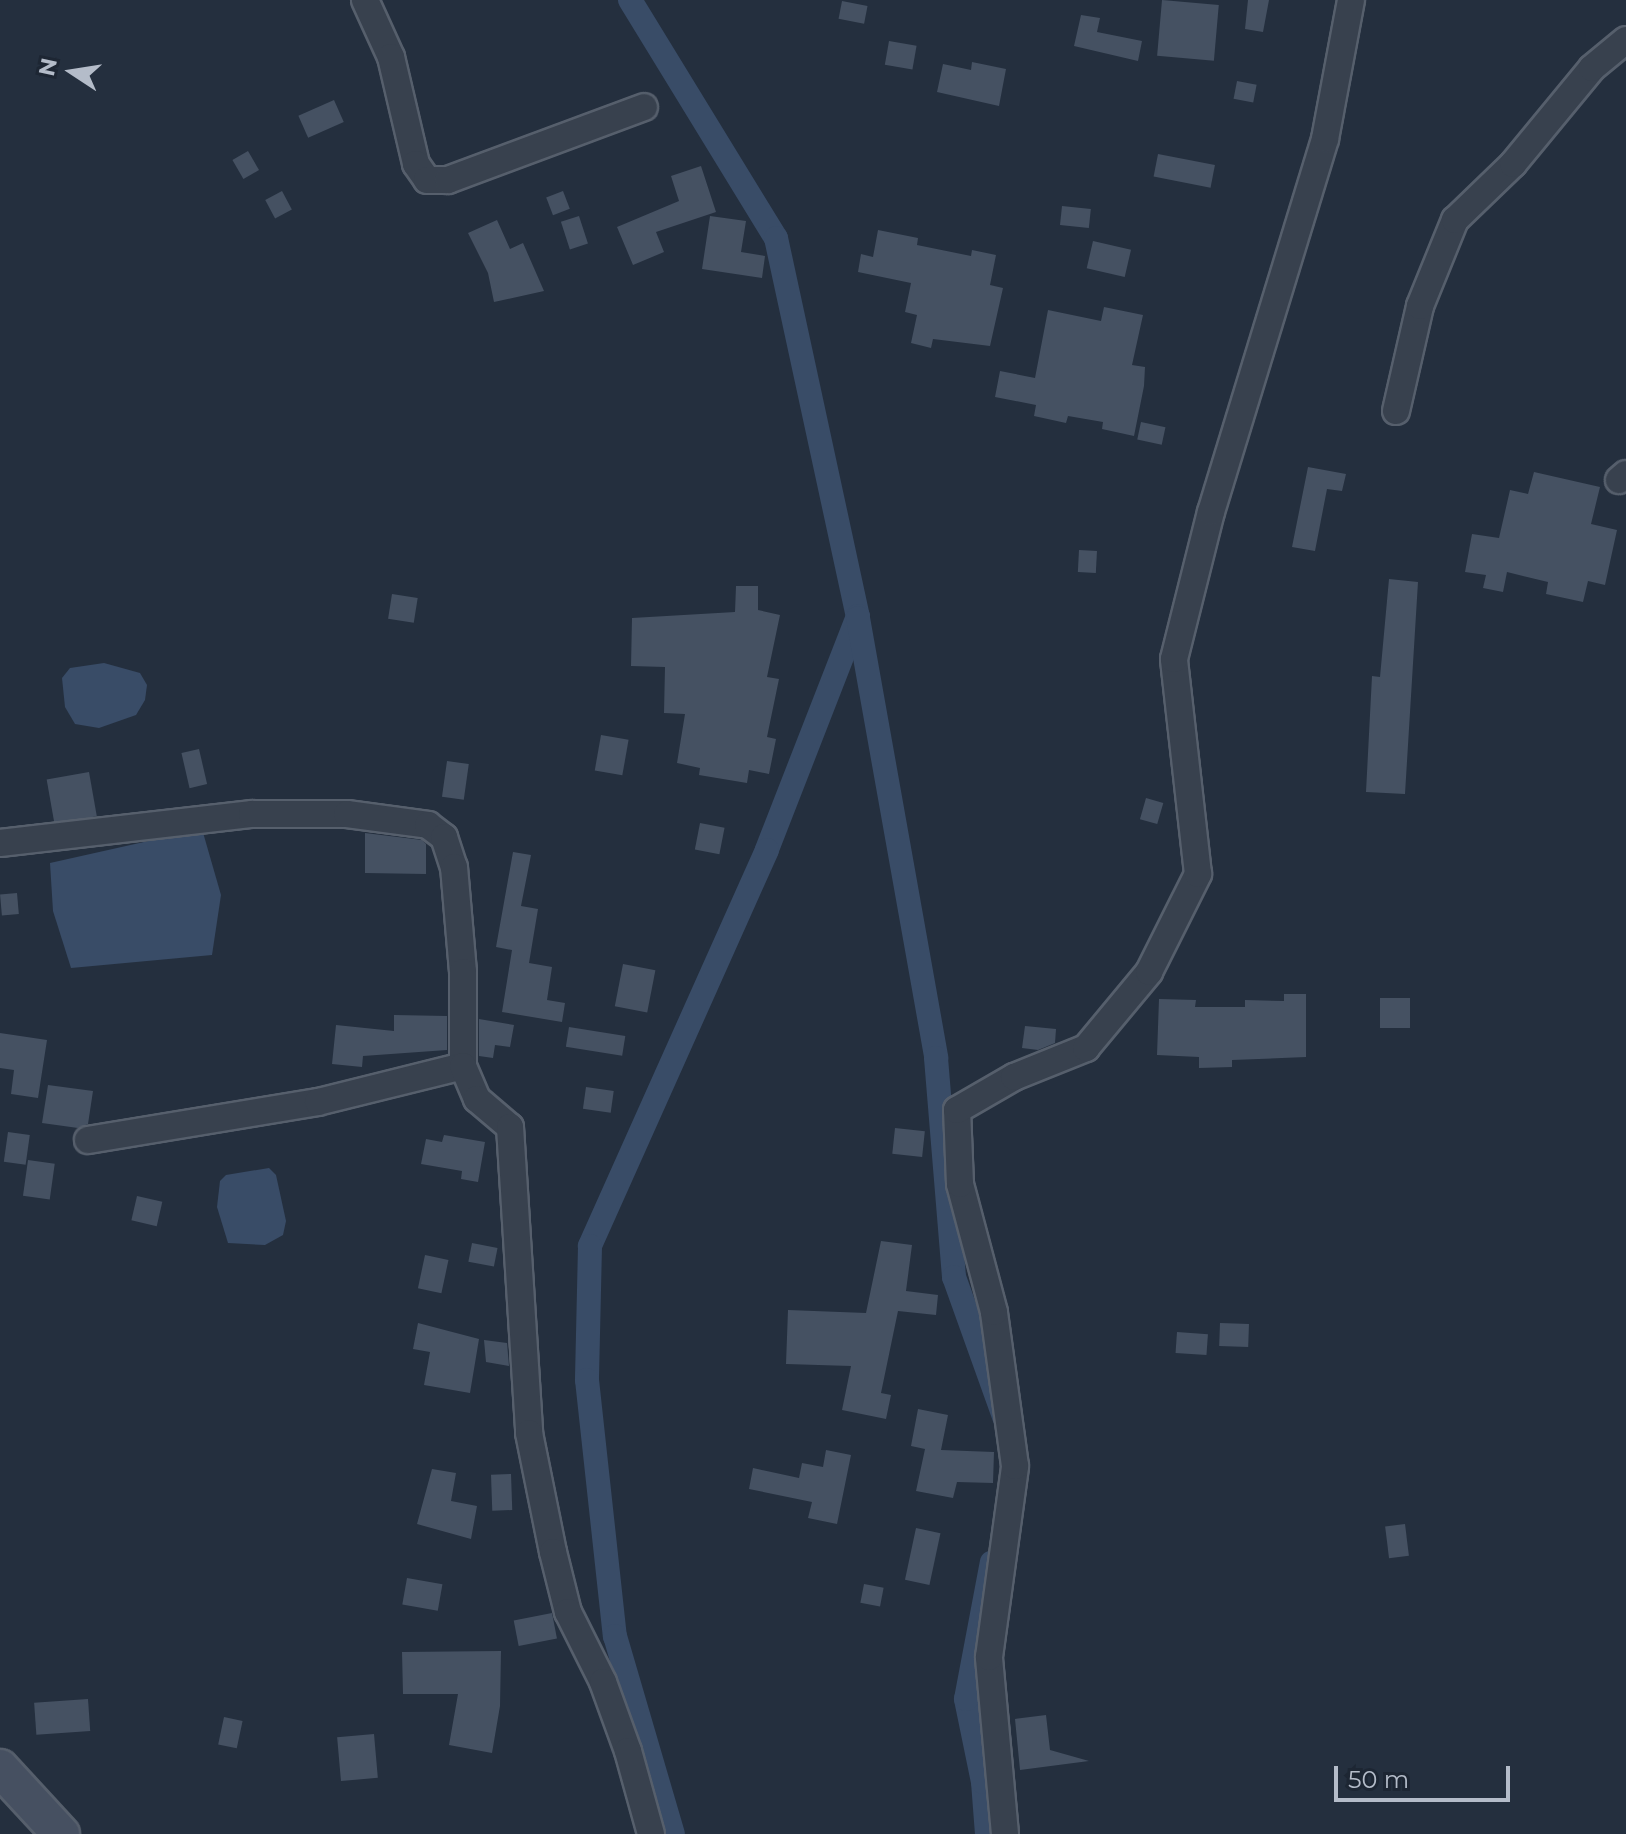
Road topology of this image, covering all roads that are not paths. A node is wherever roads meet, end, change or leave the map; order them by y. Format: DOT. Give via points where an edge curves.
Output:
graph roads {
  1 [pos="365,0"];
  2 [pos="1351,0"];
  3 [pos="1626,40"];
  4 [pos="644,107"];
  5 [pos="1396,411"];
  6 [pos="0,843"];
  7 [pos="463,1066"];
  8 [pos="88,1140"];
  9 [pos="0,1768"];
  10 [pos="61,1834"];
  11 [pos="651,1834"];
  12 [pos="1005,1834"];
  1 -- 4 [label="street" via="391,57 416,164 427,180 448,180"];
  2 -- 12 [label="street" via="1325,139 1211,512 1174,659 1198,874 1149,972 1086,1048 1014,1077 957,1110 960,1184 994,1312 1015,1466 989,1657"];
  3 -- 5 [label="street" via="1592,68 1513,164 1455,220 1420,306"];
  6 -- 7 [label="street" via="252,814 347,814 428,825 444,837 454,867 463,972"];
  7 -- 8 [label="street" via="318,1102"];
  7 -- 11 [label="street" via="477,1099 510,1127 529,1433 568,1612 603,1682"];
  9 -- 10 [label="main road"];
}
